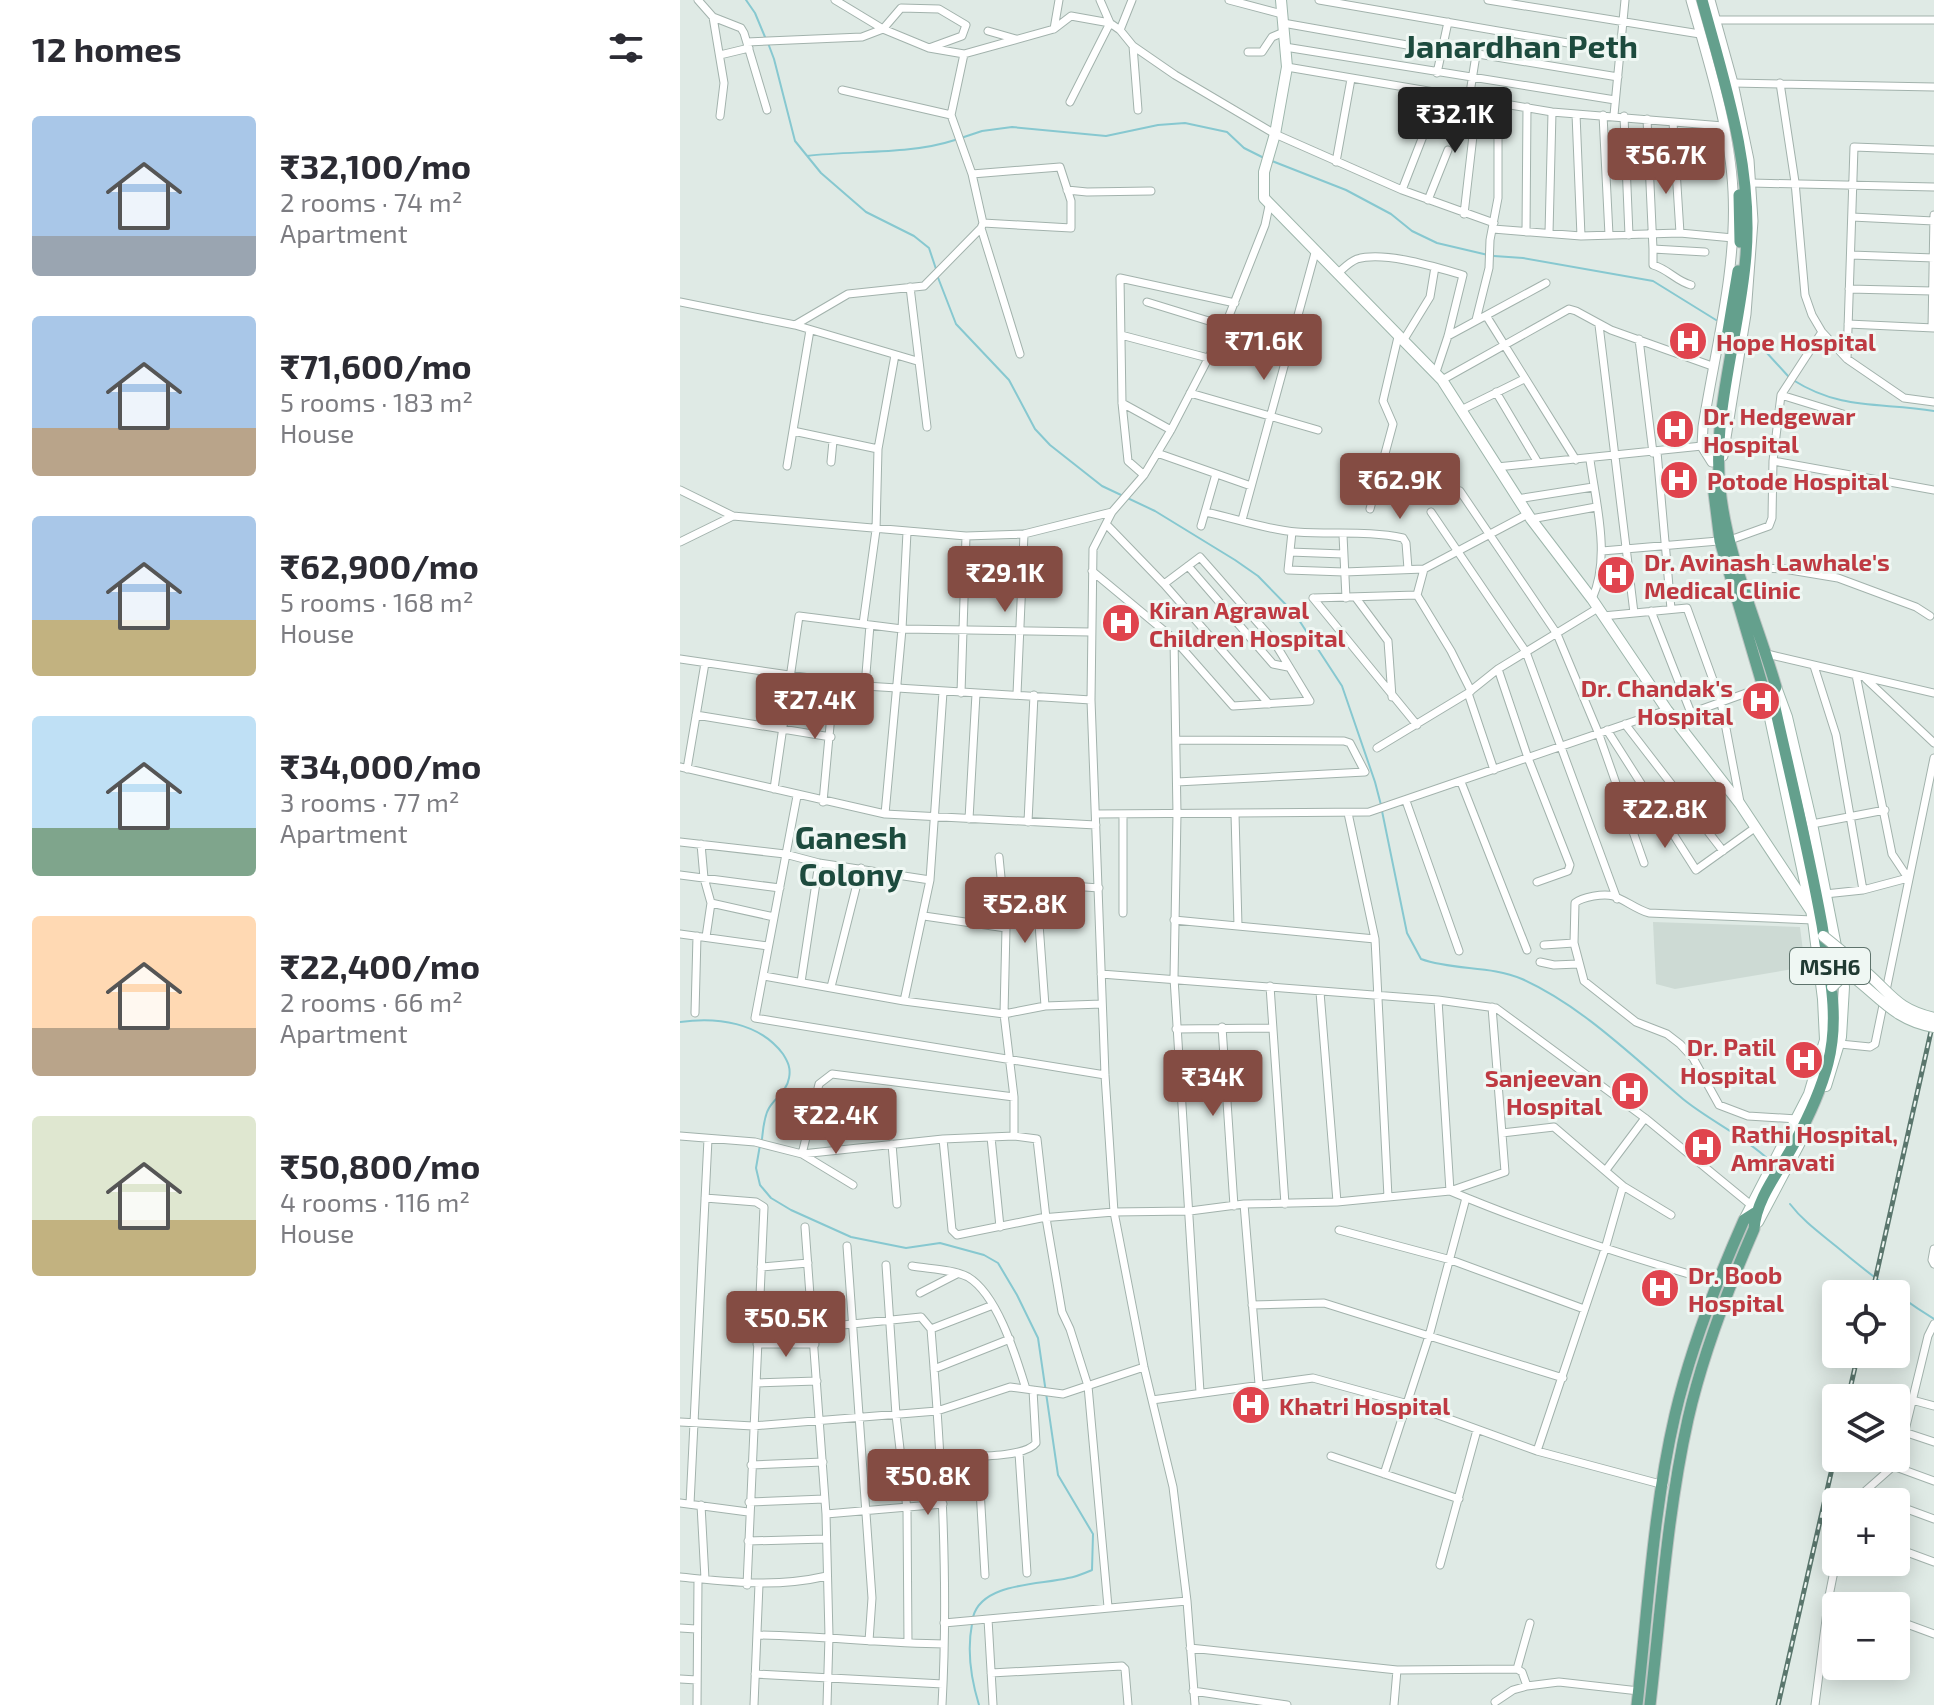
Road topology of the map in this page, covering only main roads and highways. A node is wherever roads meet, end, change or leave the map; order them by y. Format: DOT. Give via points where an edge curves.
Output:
graph roads {
  1 [pos="1281,0"];
  2 [pos="1693,0"];
  3 [pos="1702,0"];
  4 [pos="1716,429"];
  5 [pos="1725,540"];
  6 [pos="1769,689"];
  7 [pos="1812,915"];
  8 [pos="1823,936"];
  9 [pos="1865,978"];
  10 [pos="1832,987"];
  11 [pos="1934,1018"];
  12 [pos="1934,1027"];
  13 [pos="1755,1209"];
  14 [pos="1754,1229"];
  15 [pos="1637,1705"];
  16 [pos="1650,1705"];
  1 -- 7 [label="main road" via="1287,67 1264,172 1262,189 1269,206 1439,376 1517,499 1740,804"];
  2 -- 4 [label="main road, MSH6" via="1735,152 1739,200 1739,265"];
  3 -- 4 [label="main road" via="1741,150 1748,226 1743,291"];
  4 -- 5 [label="main road, MSH6"];
  5 -- 6 [label="main road, MSH6"];
  5 -- 6 [label="main road, MSH6" via="1767,654"];
  6 -- 7 [label="main road, MSH6"];
  6 -- 8 [label="main road, MSH6" via="1809,849"];
  6 -- 14 [label="main road, MSH6" via="1787,717 1844,987 1840,1044 1821,1099"];
  7 -- 13 [label="main road, MSH6" via="1825,1040 1809,1094"];
  8 -- 9 [label="main road, bridge"];
  8 -- 10 [label="main road, MSH6"];
  9 -- 10 [label="main road, bridge" via="1840,979"];
  9 -- 11 [label="main road, bridge" via="1898,1004"];
  9 -- 12 [label="main road, bridge" via="1889,1010"];
  10 -- 13 [label="main road, MSH6" via="1834,1019 1823,1079 1796,1141"];
  13 -- 14 [label="main road, MSH6"];
  13 -- 15 [label="main road, MSH6" via="1744,1220 1717,1282 1675,1417"];
  14 -- 16 [label="main road, MSH6" via="1717,1315 1688,1420"];
}
